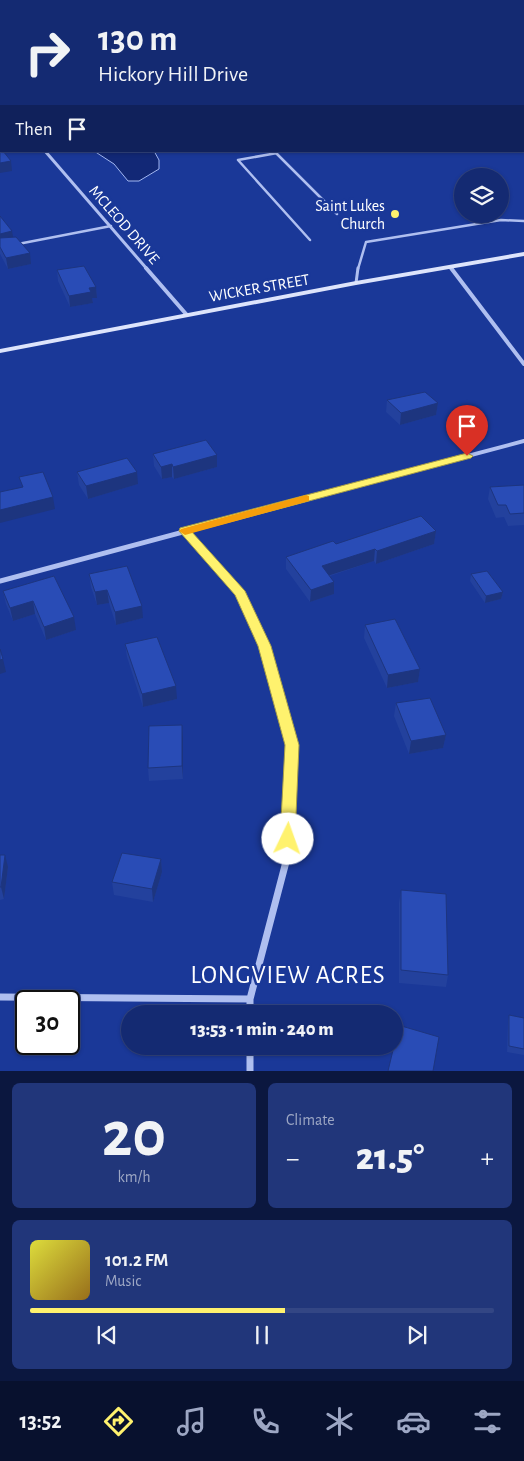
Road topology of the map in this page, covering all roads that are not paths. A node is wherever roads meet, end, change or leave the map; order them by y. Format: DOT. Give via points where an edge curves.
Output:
graph roads {
  1 [pos="46,152"];
  2 [pos="276,152"];
  3 [pos="337,214"];
  4 [pos="524,221"];
  5 [pos="111,226"];
  6 [pos="310,240"];
  7 [pos="11,246"];
  8 [pos="524,254"];
  9 [pos="450,267"];
  10 [pos="356,283"];
  11 [pos="186,314"];
  12 [pos="0,351"];
  13 [pos="524,364"];
  14 [pos="524,441"];
  15 [pos="184,531"];
  16 [pos="0,581"];
  17 [pos="0,997"];
  18 [pos="250,999"];
  19 [pos="250,1005"];
  20 [pos="250,1055"];
  21 [pos="250,1071"];
  1 -- 5 [label="street, MCLEOD DRIVE"];
  2 -- 3 [label="lane"];
  2 -- 6 [label="lane" via="238,160"];
  4 -- 10 [label="lane" via="501,220 366,242"];
  5 -- 7 [label="lane"];
  5 -- 11 [label="street, MCLEOD DRIVE"];
  8 -- 9 [label="main road, WICKER STREET"];
  9 -- 10 [label="main road, WICKER STREET"];
  9 -- 13 [label="street"];
  10 -- 11 [label="main road, WICKER STREET"];
  11 -- 12 [label="main road, WICKER STREET"];
  14 -- 15 [label="street"];
  15 -- 16 [label="street"];
  15 -- 18 [label="street" via="241,594 264,646 292,745 287,858"];
  17 -- 18 [label="street"];
  18 -- 19 [label="street"];
  20 -- 21 [label="street"];
}
